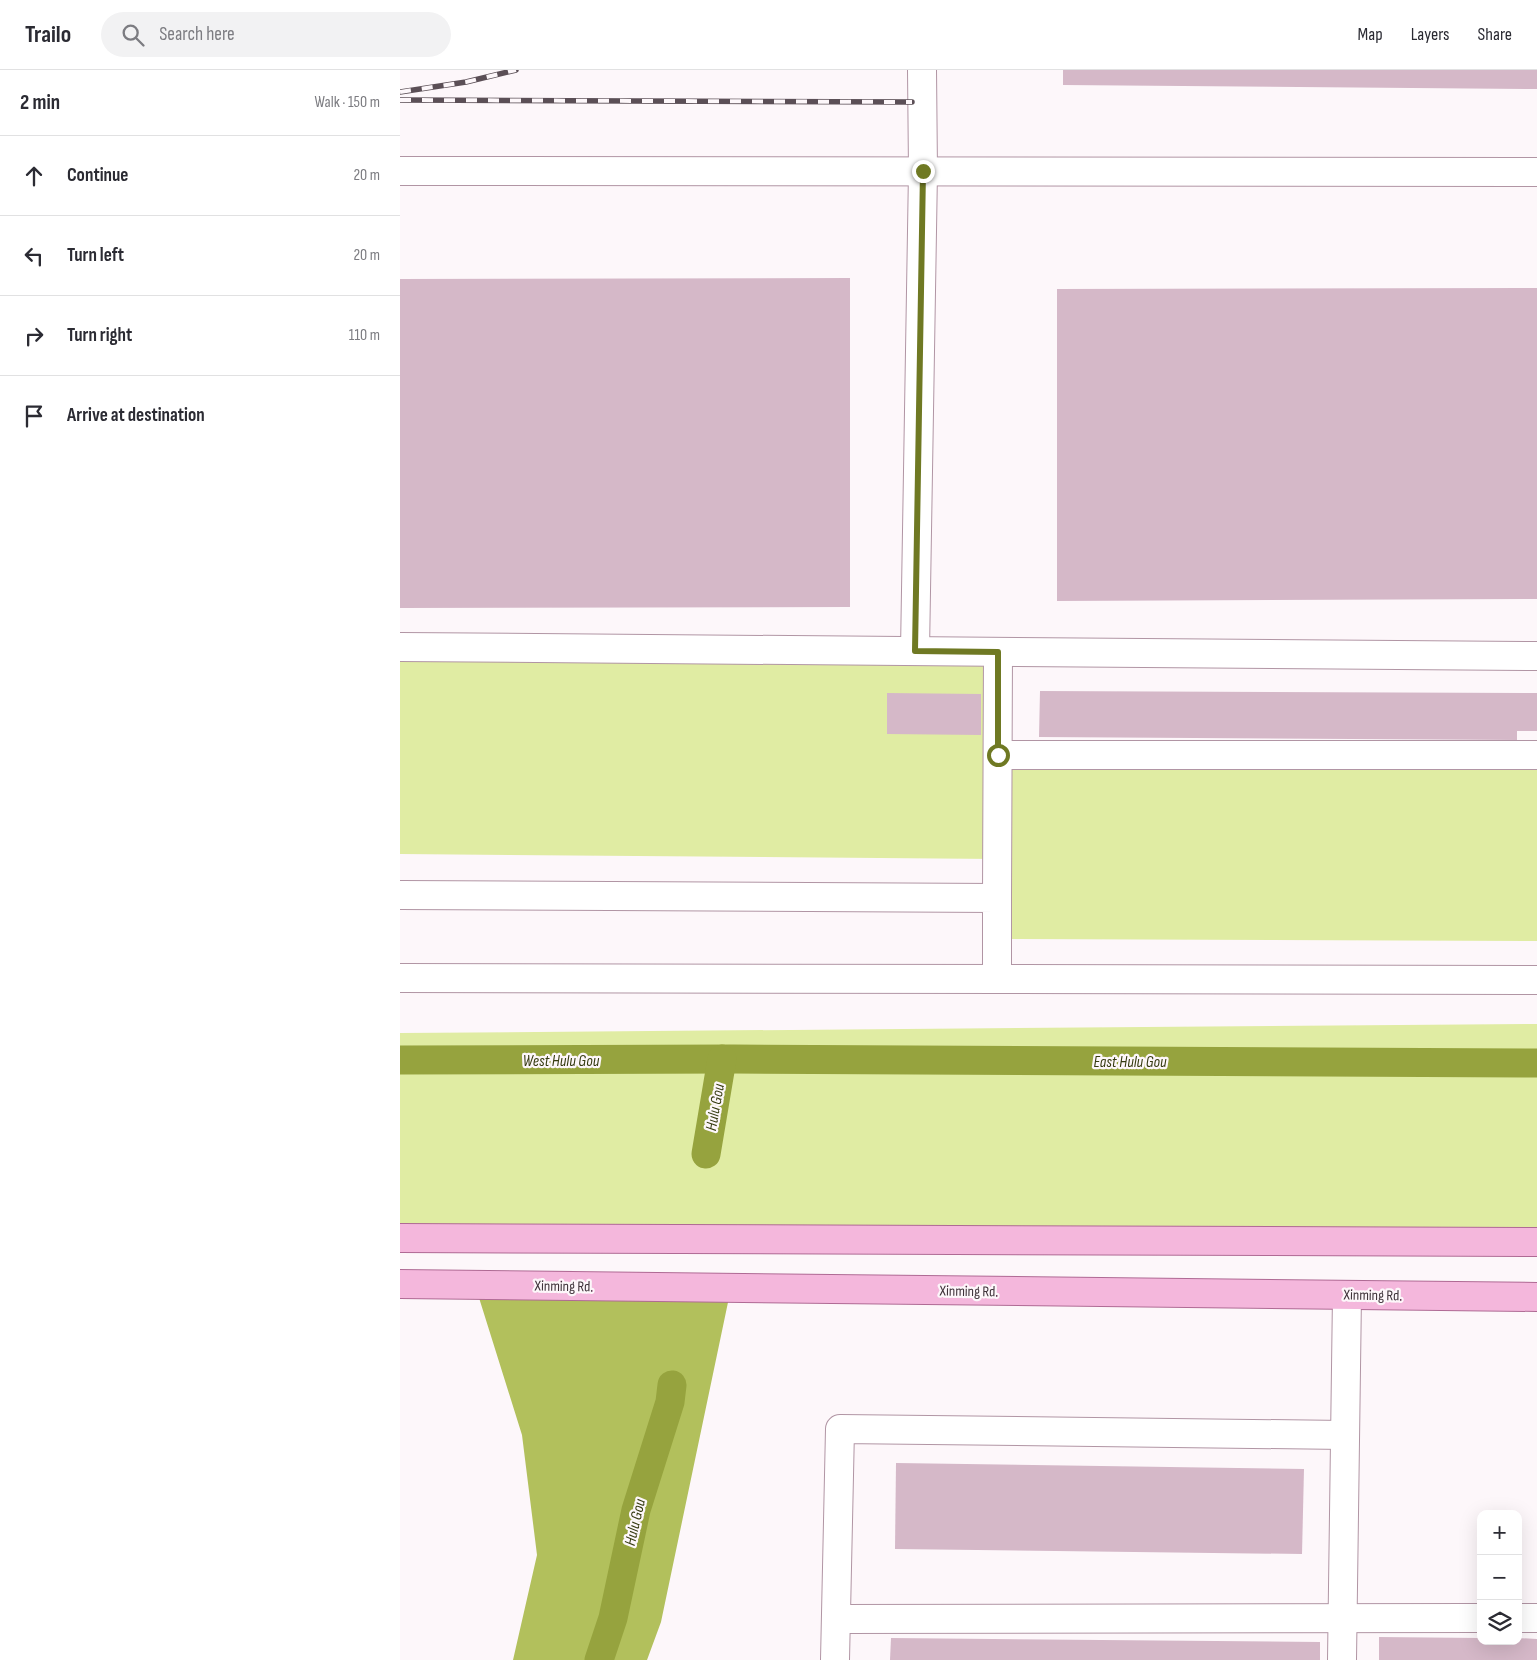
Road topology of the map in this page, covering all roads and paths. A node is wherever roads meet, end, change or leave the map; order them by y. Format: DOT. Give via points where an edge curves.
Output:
graph roads {
  1 [pos="922,70"];
  2 [pos="400,171"];
  3 [pos="923,171"];
  4 [pos="1537,172"];
  5 [pos="400,647"];
  6 [pos="915,651"];
  7 [pos="998,652"];
  8 [pos="1537,656"];
  9 [pos="998,755"];
  10 [pos="1537,755"];
  11 [pos="400,895"];
  12 [pos="997,898"];
  13 [pos="400,978"];
  14 [pos="998,979"];
  15 [pos="1537,980"];
  16 [pos="400,1238"];
  17 [pos="1537,1242"];
  18 [pos="400,1284"];
  19 [pos="1347,1295"];
  20 [pos="1537,1297"];
  21 [pos="1345,1435"];
  22 [pos="1477,1618"];
  23 [pos="1522,1618"];
  24 [pos="1537,1618"];
  25 [pos="836,1619"];
  26 [pos="1342,1619"];
  27 [pos="835,1660"];
  28 [pos="1342,1660"];
  1 -- 3 [label="lane"];
  2 -- 3 [label="lane"];
  3 -- 4 [label="lane"];
  3 -- 6 [label="lane"];
  5 -- 6 [label="lane"];
  6 -- 7 [label="lane"];
  7 -- 8 [label="lane"];
  7 -- 9 [label="lane"];
  9 -- 10 [label="lane"];
  9 -- 12 [label="lane"];
  11 -- 12 [label="lane"];
  12 -- 14 [label="lane"];
  13 -- 14 [label="lane"];
  14 -- 15 [label="lane"];
  16 -- 17 [label="main road"];
  18 -- 19 [label="main road, Xinming Rd."];
  19 -- 20 [label="main road, Xinming Rd."];
  19 -- 21 [label="lane"];
  21 -- 25 [label="lane" via="840,1429"];
  21 -- 26 [label="lane"];
  22 -- 26 [label="lane"];
  23 -- 24 [label="lane"];
  25 -- 26 [label="lane"];
  25 -- 27 [label="lane"];
  26 -- 28 [label="lane"];
}
